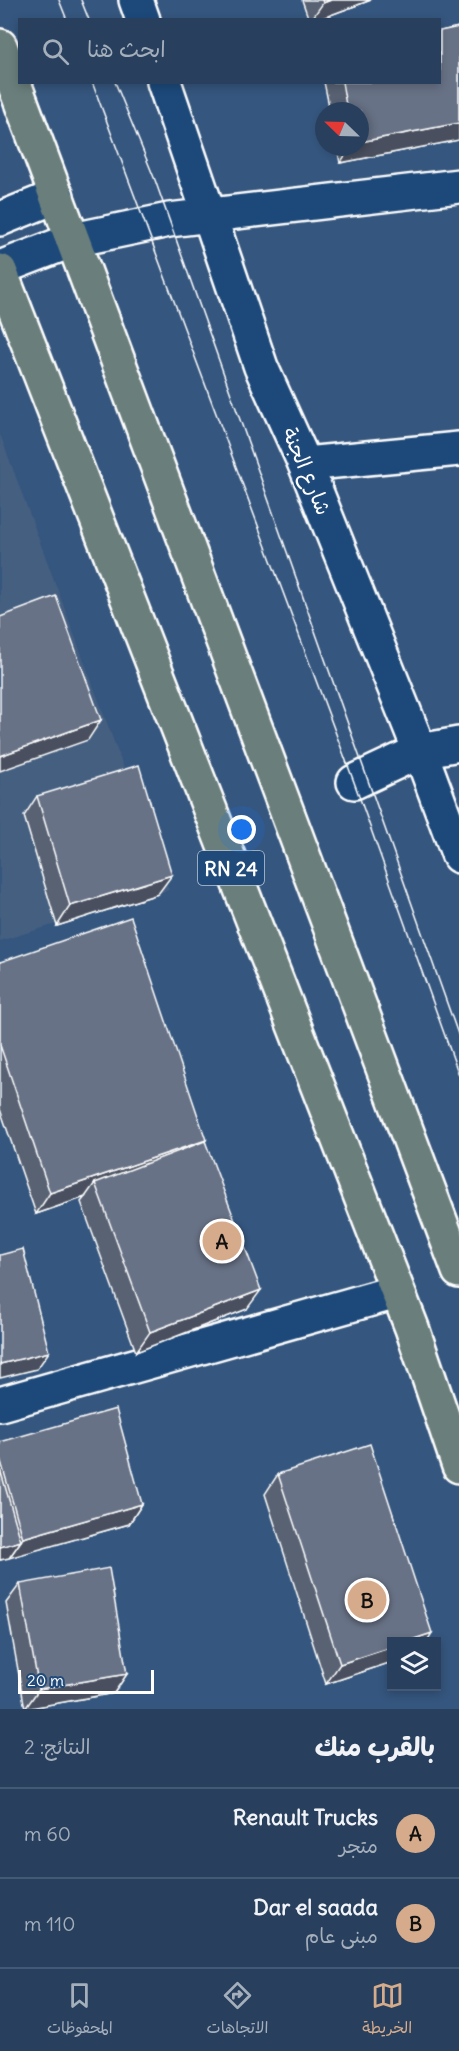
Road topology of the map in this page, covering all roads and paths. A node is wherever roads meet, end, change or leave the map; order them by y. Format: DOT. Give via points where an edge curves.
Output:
graph roads {
  1 [pos="136,0"];
  2 [pos="142,18"];
  3 [pos="0,46"];
  4 [pos="165,84"];
  5 [pos="459,186"];
  6 [pos="57,196"];
  7 [pos="210,215"];
  8 [pos="0,219"];
  9 [pos="73,240"];
  10 [pos="0,269"];
  11 [pos="11,322"];
  12 [pos="459,449"];
  13 [pos="305,464"];
  14 [pos="459,744"];
  15 [pos="420,751"];
  16 [pos="354,782"];
  17 [pos="459,856"];
  18 [pos="459,1271"];
  19 [pos="396,1292"];
  20 [pos="0,1404"];
  21 [pos="459,1466"];
  1 -- 2 [label="street"];
  3 -- 6 [label="main road"];
  4 -- 7 [label="street, شارع الجنة"];
  5 -- 7 [label="street"];
  6 -- 8 [label="street"];
  6 -- 9 [label="main road"];
  7 -- 9 [label="street"];
  7 -- 13 [label="street, شارع الجنة" via="261,367"];
  9 -- 10 [label="street"];
  9 -- 18 [label="main road"];
  10 -- 11 [label="main road, RN 24"];
  11 -- 19 [label="main road, RN 24"];
  12 -- 13 [label="street"];
  13 -- 15 [label="street, شارع الجنة"];
  14 -- 15 [label="street"];
  15 -- 16 [label="street"];
  15 -- 17 [label="street, شارع الجنة"];
  19 -- 20 [label="street"];
  19 -- 21 [label="main road, RN 24"];
}
